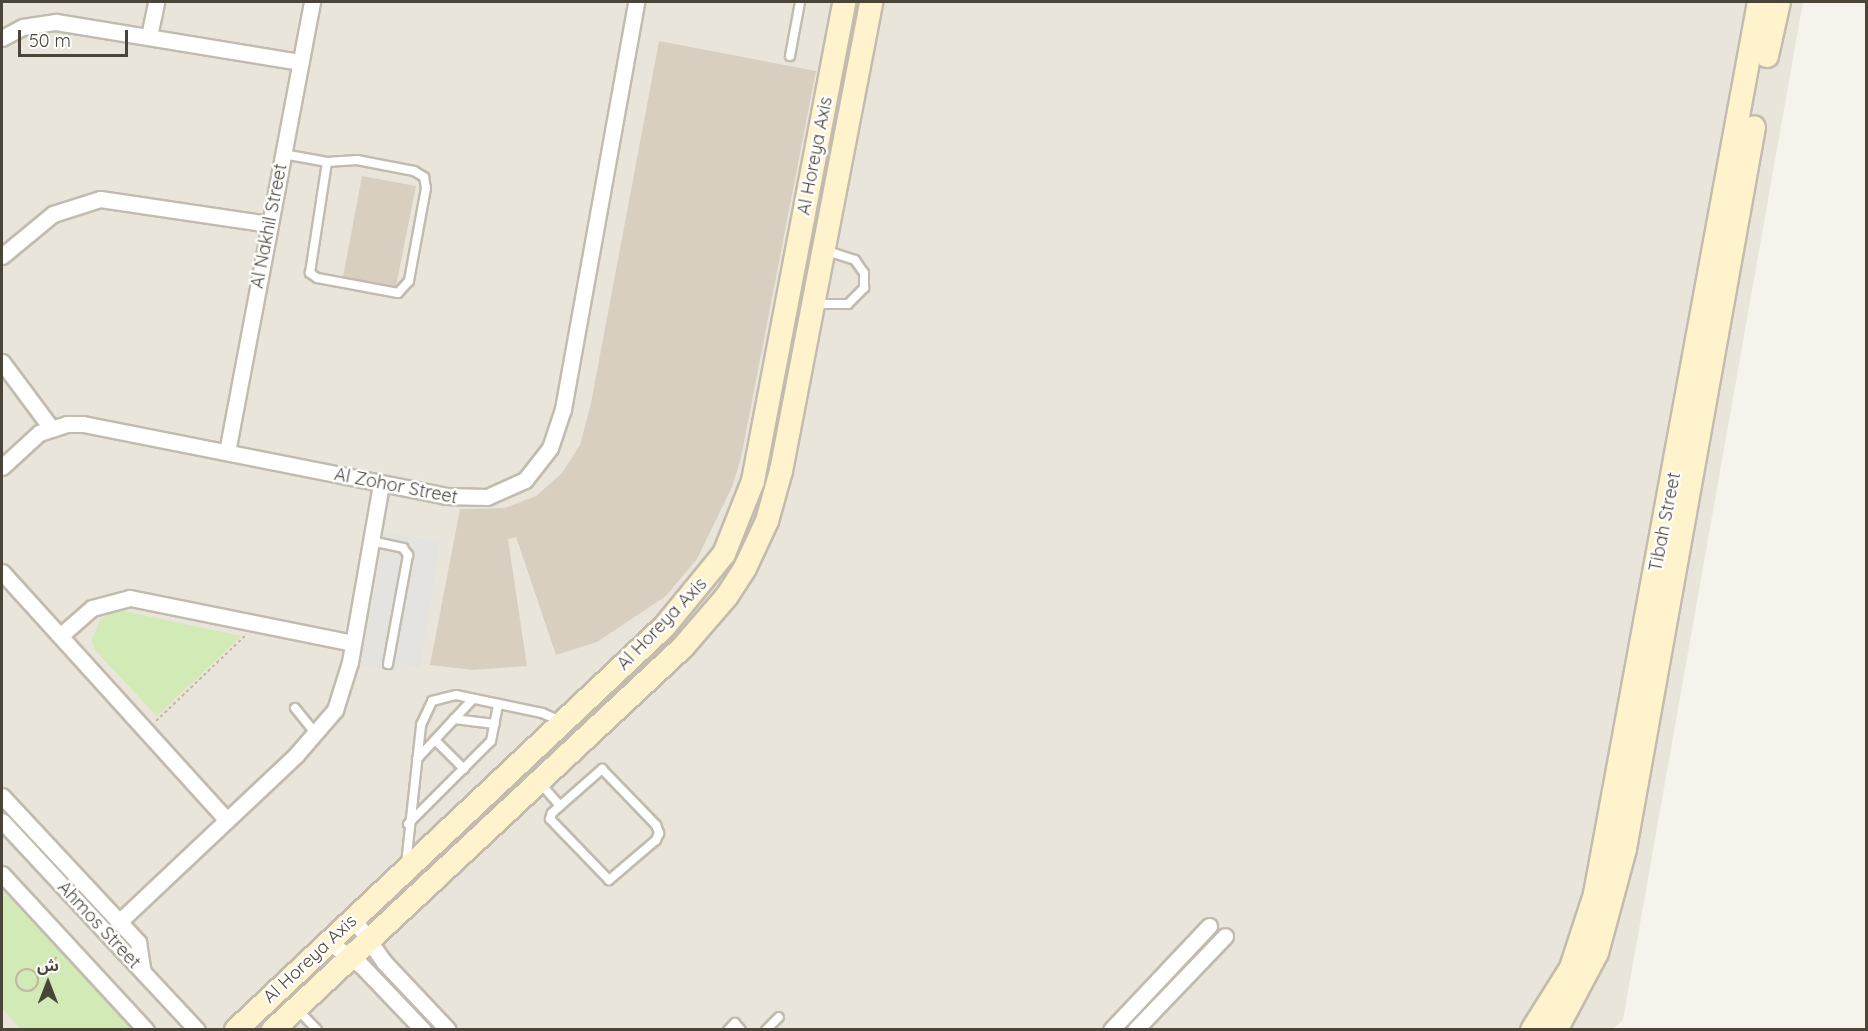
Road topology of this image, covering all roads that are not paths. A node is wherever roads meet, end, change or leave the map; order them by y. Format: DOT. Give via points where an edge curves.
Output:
graph roads {
  1 [pos="156,2"];
  2 [pos="312,2"];
  3 [pos="636,2"];
  4 [pos="800,2"];
  5 [pos="844,2"];
  6 [pos="871,2"];
  7 [pos="1758,2"];
  8 [pos="1779,2"];
  9 [pos="149,36"];
  10 [pos="2,38"];
  11 [pos="790,56"];
  12 [pos="301,62"];
  13 [pos="283,154"];
  14 [pos="327,162"];
  15 [pos="270,224"];
  16 [pos="823,250"];
  17 [pos="2,256"];
  18 [pos="813,304"];
  19 [pos="2,362"];
  20 [pos="51,428"];
  21 [pos="227,452"];
  22 [pos="2,467"];
  23 [pos="381,484"];
  24 [pos="371,541"];
  25 [pos="2,572"];
  26 [pos="60,636"];
  27 [pos="353,643"];
  28 [pos="388,664"];
  29 [pos="473,699"];
  30 [pos="498,704"];
  31 [pos="295,708"];
  32 [pos="454,720"];
  33 [pos="562,721"];
  34 [pos="495,724"];
  35 [pos="316,734"];
  36 [pos="435,740"];
  37 [pos="417,759"];
  38 [pos="464,769"];
  39 [pos="538,781"];
  40 [pos="2,795"];
  41 [pos="560,806"];
  42 [pos="226,820"];
  43 [pos="2,821"];
  44 [pos="408,824"];
  45 [pos="406,869"];
  46 [pos="2,874"];
  47 [pos="353,918"];
  48 [pos="120,921"];
  49 [pos="1209,926"];
  50 [pos="1225,936"];
  51 [pos="367,940"];
  52 [pos="329,942"];
  53 [pos="350,956"];
  54 [pos="143,972"];
  55 [pos="779,1017"];
  56 [pos="283,1022"];
  57 [pos="146,1029"];
  58 [pos="197,1029"];
  59 [pos="236,1029"];
  60 [pos="317,1029"];
  61 [pos="423,1029"];
  62 [pos="448,1029"];
  63 [pos="728,1029"];
  64 [pos="741,1029"];
  65 [pos="766,1029"];
  66 [pos="1111,1029"];
  67 [pos="1135,1029"];
  68 [pos="1532,1029"];
  69 [pos="1556,1029"];
  1 -- 9 [label="street"];
  2 -- 12 [label="street, Al Nakhil Street"];
  3 -- 23 [label="street, Al Zohor Street" via="563,409 550,448 525,480 487,497 466,499"];
  4 -- 11 [label="lane"];
  5 -- 33 [label="main road, Al Horeya Axis" via="744,511 724,554 697,592"];
  6 -- 16 [label="main road, Al Horeya Axis"];
  7 -- 68 [label="main road, Tibah Street" via="1595,894 1571,968"];
  8 -- 69 [label="main road, Tibah Street" via="1625,849 1597,953"];
  9 -- 10 [label="street" via="56,22 23,27"];
  9 -- 12 [label="street"];
  12 -- 13 [label="street, Al Nakhil Street"];
  13 -- 14 [label="lane"];
  13 -- 15 [label="street, Al Nakhil Street"];
  14 -- 14 [label="lane" via="310,273 317,278 393,294 404,290 426,188 424,177 414,171 357,160"];
  15 -- 17 [label="street" via="100,199 53,214"];
  15 -- 21 [label="street, Al Nakhil Street"];
  16 -- 18 [label="main road, Al Horeya Axis"];
  16 -- 18 [label="lane" via="855,261 864,273 864,288 848,304"];
  18 -- 39 [label="main road, Al Horeya Axis" via="777,488 745,568 727,596 683,647"];
  19 -- 20 [label="street"];
  20 -- 21 [label="street, Al Zohor Street" via="92,425"];
  20 -- 22 [label="street"];
  21 -- 23 [label="street, Al Zohor Street"];
  23 -- 24 [label="street"];
  24 -- 27 [label="street"];
  24 -- 28 [label="lane" via="403,548 408,555"];
  25 -- 26 [label="street"];
  26 -- 27 [label="street" via="92,608 117,598 144,600 258,630"];
  26 -- 42 [label="street" via="151,726"];
  27 -- 35 [label="street" via="341,695"];
  29 -- 30 [label="lane"];
  29 -- 32 [label="lane"];
  29 -- 37 [label="lane" via="448,695 432,701 423,716"];
  30 -- 33 [label="lane"];
  30 -- 34 [label="lane"];
  31 -- 35 [label="lane"];
  32 -- 34 [label="lane"];
  32 -- 36 [label="lane"];
  33 -- 45 [label="main road, Al Horeya Axis"];
  34 -- 38 [label="lane" via="491,741"];
  35 -- 42 [label="street"];
  36 -- 37 [label="lane"];
  36 -- 38 [label="lane"];
  37 -- 44 [label="lane"];
  38 -- 44 [label="lane"];
  39 -- 41 [label="lane"];
  39 -- 51 [label="main road, Al Horeya Axis"];
  40 -- 48 [label="street"];
  41 -- 41 [label="lane" via="597,771 605,769 656,825 658,837 615,878 606,879 552,825 550,816"];
  42 -- 48 [label="street"];
  43 -- 54 [label="street, Ahmos Street"];
  44 -- 45 [label="lane"];
  45 -- 47 [label="main road, Al Horeya Axis"];
  46 -- 57 [label="street, Ahmos Street"];
  47 -- 51 [label="street"];
  47 -- 52 [label="main road, Al Horeya Axis"];
  48 -- 54 [label="street" via="141,945"];
  49 -- 66 [label="street"];
  50 -- 67 [label="street"];
  51 -- 53 [label="main road, Al Horeya Axis"];
  51 -- 62 [label="street"];
  52 -- 53 [label="street"];
  52 -- 59 [label="main road, Al Horeya Axis"];
  53 -- 56 [label="main road, Al Horeya Axis"];
  53 -- 61 [label="street"];
  54 -- 58 [label="street, Ahmos Street"];
  55 -- 65 [label="lane"];
  56 -- 60 [label="lane"];
  63 -- 64 [label="lane" via="735,1023"];
}
